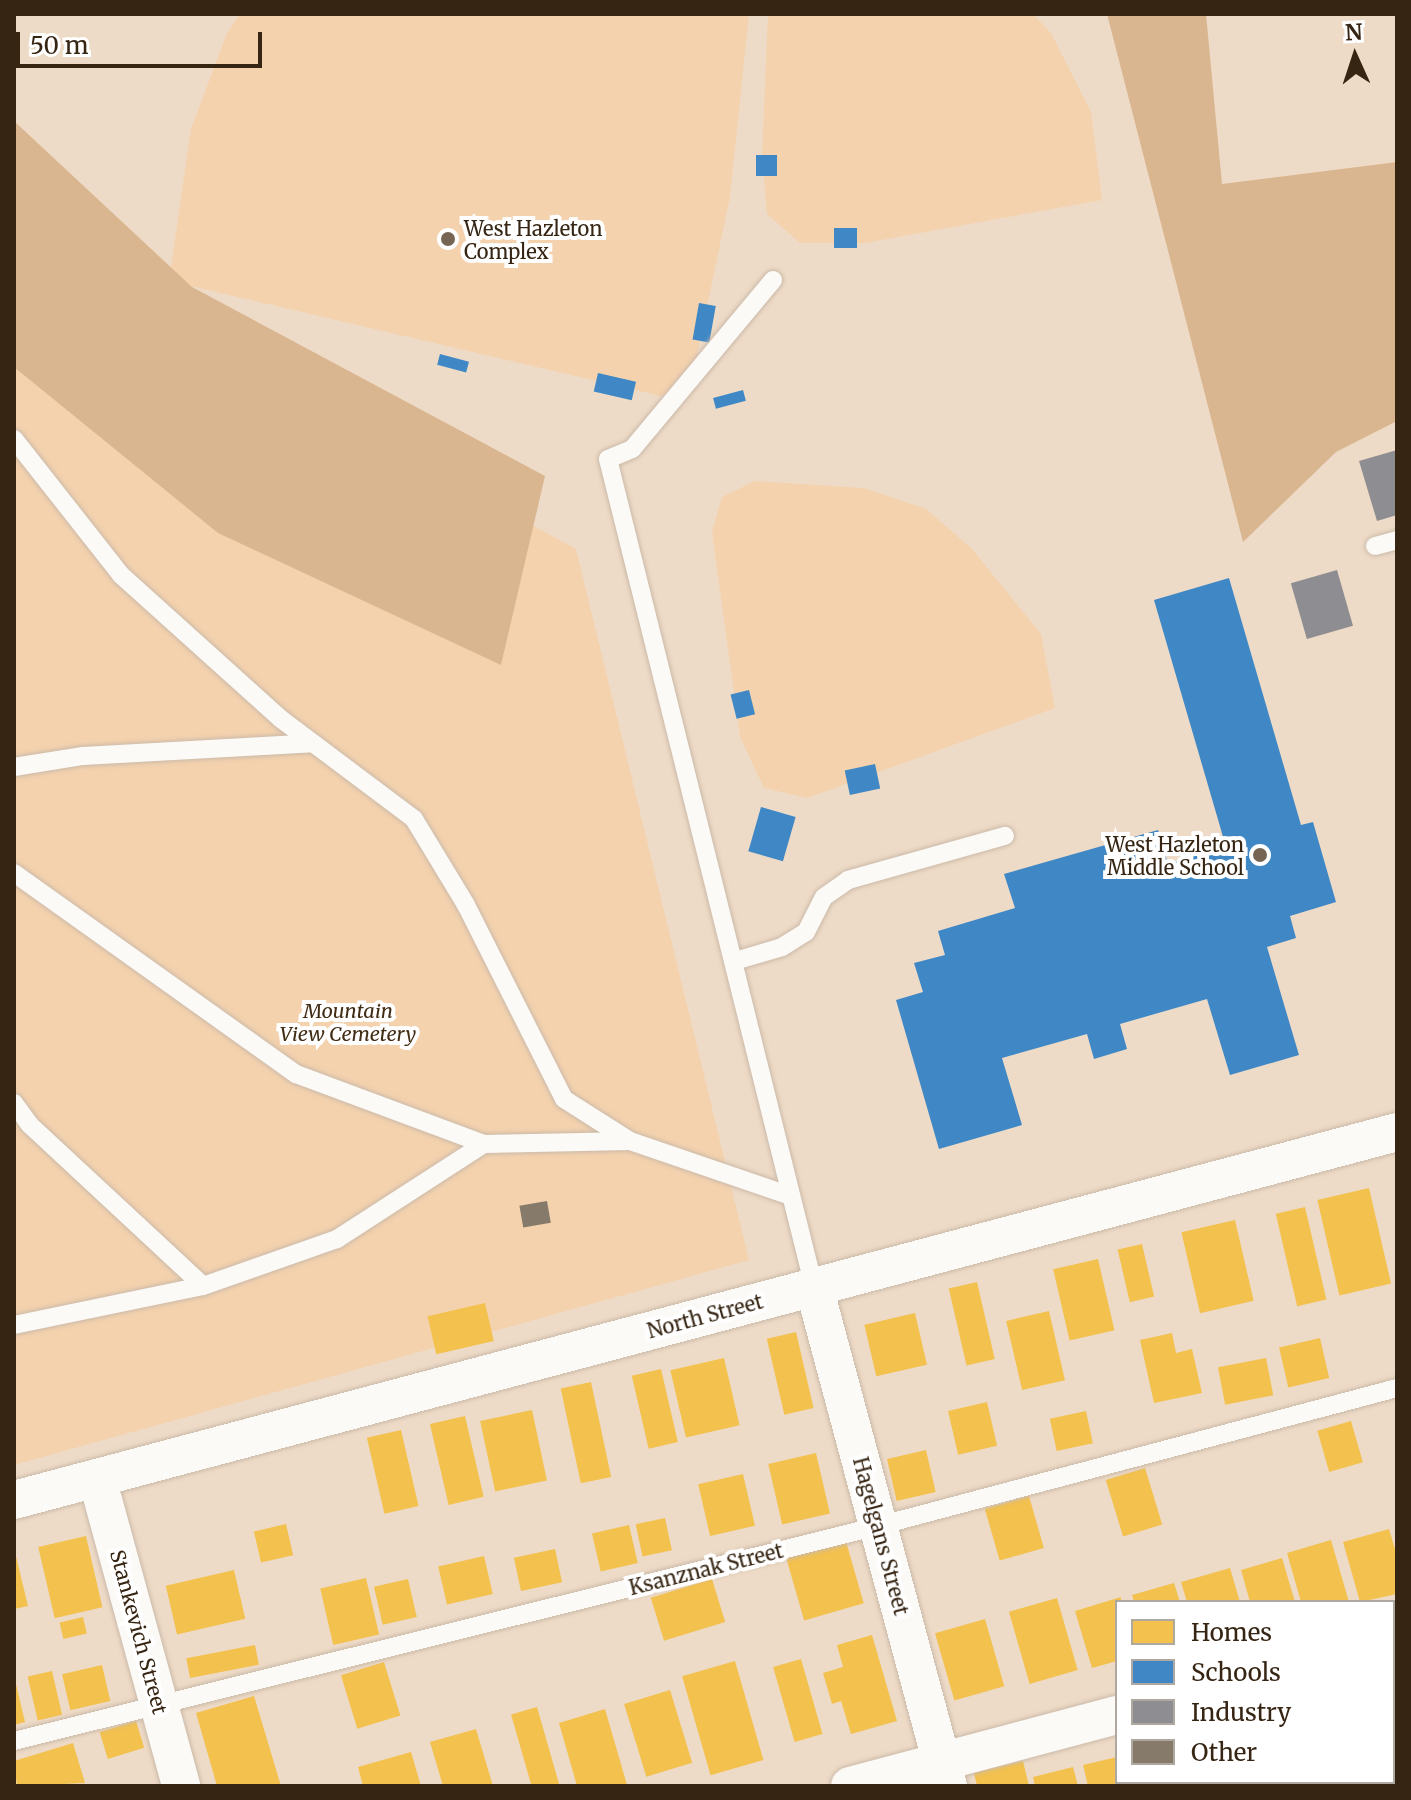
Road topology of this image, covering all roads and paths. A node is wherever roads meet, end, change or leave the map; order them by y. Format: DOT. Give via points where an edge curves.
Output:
graph roads {
  1 [pos="773,280"];
  2 [pos="14,439"];
  3 [pos="1397,540"];
  4 [pos="1375,546"];
  5 [pos="313,743"];
  6 [pos="14,767"];
  7 [pos="1005,836"];
  8 [pos="14,873"];
  9 [pos="735,961"];
  10 [pos="14,1103"];
  11 [pos="1397,1132"];
  12 [pos="630,1141"];
  13 [pos="484,1144"];
  14 [pos="791,1196"];
  15 [pos="203,1286"];
  16 [pos="814,1287"];
  17 [pos="14,1325"];
  18 [pos="1397,1388"];
  19 [pos="97,1478"];
  20 [pos="14,1500"];
  21 [pos="878,1526"];
  22 [pos="159,1703"];
  23 [pos="1115,1716"];
  24 [pos="14,1741"];
  25 [pos="945,1774"];
  26 [pos="181,1786"];
  27 [pos="850,1786"];
  1 -- 9 [label="lane" via="632,449 608,459"];
  2 -- 5 [label="lane" via="121,575"];
  3 -- 4 [label="lane"];
  5 -- 6 [label="lane" via="83,756"];
  5 -- 12 [label="lane" via="414,819 466,905 564,1099"];
  7 -- 9 [label="lane" via="848,880 824,897 806,932 782,947"];
  8 -- 13 [label="lane" via="296,1074"];
  9 -- 14 [label="lane"];
  10 -- 15 [label="lane" via="30,1125"];
  11 -- 16 [label="street, North Street"];
  12 -- 13 [label="lane"];
  12 -- 14 [label="lane"];
  13 -- 15 [label="lane" via="337,1239"];
  14 -- 16 [label="lane"];
  15 -- 17 [label="lane"];
  16 -- 19 [label="street, North Street"];
  16 -- 21 [label="street, Hagelgans Street"];
  18 -- 21 [label="lane, Ksanznak Street"];
  19 -- 20 [label="street, North Street"];
  19 -- 22 [label="street, Stankevich Street"];
  21 -- 22 [label="lane, Ksanznak Street"];
  21 -- 25 [label="street, Hagelgans Street"];
  22 -- 24 [label="lane, Ksanznak Street"];
  22 -- 26 [label="street, Stankevich Street"];
  23 -- 25 [label="street"];
  25 -- 27 [label="street"];
}
